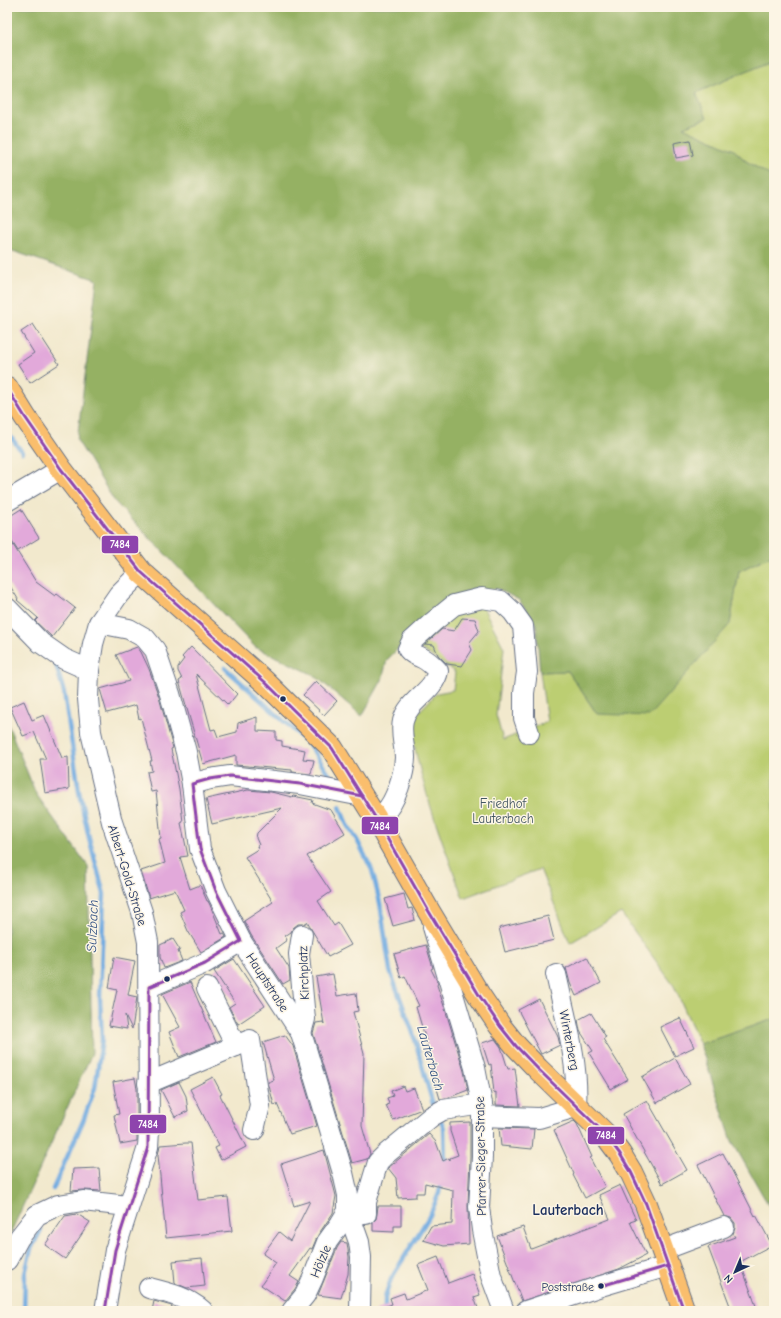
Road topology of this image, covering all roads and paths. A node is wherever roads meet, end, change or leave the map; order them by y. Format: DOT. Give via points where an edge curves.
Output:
graph roads {
  1 [pos="7,388"];
  2 [pos="61,469"];
  3 [pos="7,501"];
  4 [pos="142,572"];
  5 [pos="7,608"];
  6 [pos="99,623"];
  7 [pos="89,670"];
  8 [pos="529,733"];
  9 [pos="192,784"];
  10 [pos="362,796"];
  11 [pos="375,817"];
  12 [pos="428,910"];
  13 [pos="302,935"];
  14 [pos="241,941"];
  15 [pos="556,974"];
  16 [pos="149,987"];
  17 [pos="207,988"];
  18 [pos="301,1033"];
  19 [pos="236,1046"];
  20 [pos="148,1083"];
  21 [pos="576,1107"];
  22 [pos="482,1110"];
  23 [pos="254,1130"];
  24 [pos="128,1206"];
  25 [pos="357,1213"];
  26 [pos="724,1227"];
  27 [pos="666,1258"];
  28 [pos="7,1260"];
  29 [pos="149,1288"];
  30 [pos="307,1303"];
  31 [pos="105,1311"];
  32 [pos="203,1311"];
  33 [pos="292,1311"];
  34 [pos="360,1311"];
  35 [pos="504,1311"];
  36 [pos="526,1311"];
  37 [pos="684,1311"];
  1 -- 2 [label="main road"];
  2 -- 3 [label="street"];
  2 -- 4 [label="main road"];
  4 -- 6 [label="street, Albert-Gold-Straße" via="119,594"];
  4 -- 10 [label="main road" via="332,748"];
  5 -- 7 [label="street" via="41,643"];
  6 -- 7 [label="street, Albert-Gold-Straße"];
  6 -- 9 [label="street, Hauptstraße" via="129,629 145,638 155,650 170,694"];
  7 -- 16 [label="street, Albert-Gold-Straße" via="91,732 112,822 142,912 148,942"];
  8 -- 11 [label="street" via="524,718 527,672 523,626 500,600 482,598 454,605 417,636 408,649 413,655 430,662 438,672 436,680 410,708 403,721 404,759 399,786 389,806"];
  9 -- 10 [label="street" via="210,778 230,776 300,784"];
  9 -- 14 [label="street, Hauptstraße" via="200,849 216,891"];
  10 -- 11 [label="main road"];
  11 -- 12 [label="main road"];
  12 -- 21 [label="main road" via="500,1026 516,1046"];
  12 -- 22 [label="street, Pfarrer-Sieger-Straße" via="475,1068"];
  13 -- 18 [label="street, Kirchplatz" via="299,954 305,1019"];
  14 -- 16 [label="street" via="205,963"];
  14 -- 18 [label="street, Hauptstraße"];
  15 -- 21 [label="street, Winterberg" via="576,1067"];
  16 -- 20 [label="street, Albert-Gold-Straße"];
  17 -- 19 [label="street"];
  18 -- 25 [label="street, Hauptstraße" via="348,1195"];
  19 -- 20 [label="street"];
  19 -- 23 [label="street" via="250,1040 260,1105"];
  20 -- 24 [label="street, Albert-Gold-Straße" via="148,1147"];
  21 -- 22 [label="street" via="539,1118"];
  21 -- 27 [label="main road" via="605,1134 631,1172"];
  22 -- 25 [label="street" via="438,1113 386,1154 378,1162 366,1202"];
  22 -- 35 [label="street, Pfarrer-Sieger-Straße" via="479,1207 491,1276"];
  24 -- 28 [label="street" via="83,1201 58,1205 37,1215 19,1238"];
  24 -- 31 [label="street, Albert-Gold-Straße" via="115,1250"];
  25 -- 30 [label="street, Hölzle" via="340,1224 327,1242 313,1278"];
  25 -- 34 [label="street, Hauptstraße" via="361,1257"];
  26 -- 27 [label="street"];
  27 -- 36 [label="street" via="602,1286"];
  27 -- 37 [label="main road"];
  29 -- 32 [label="street" via="182,1297"];
  30 -- 33 [label="street, Hölzle"];
}
